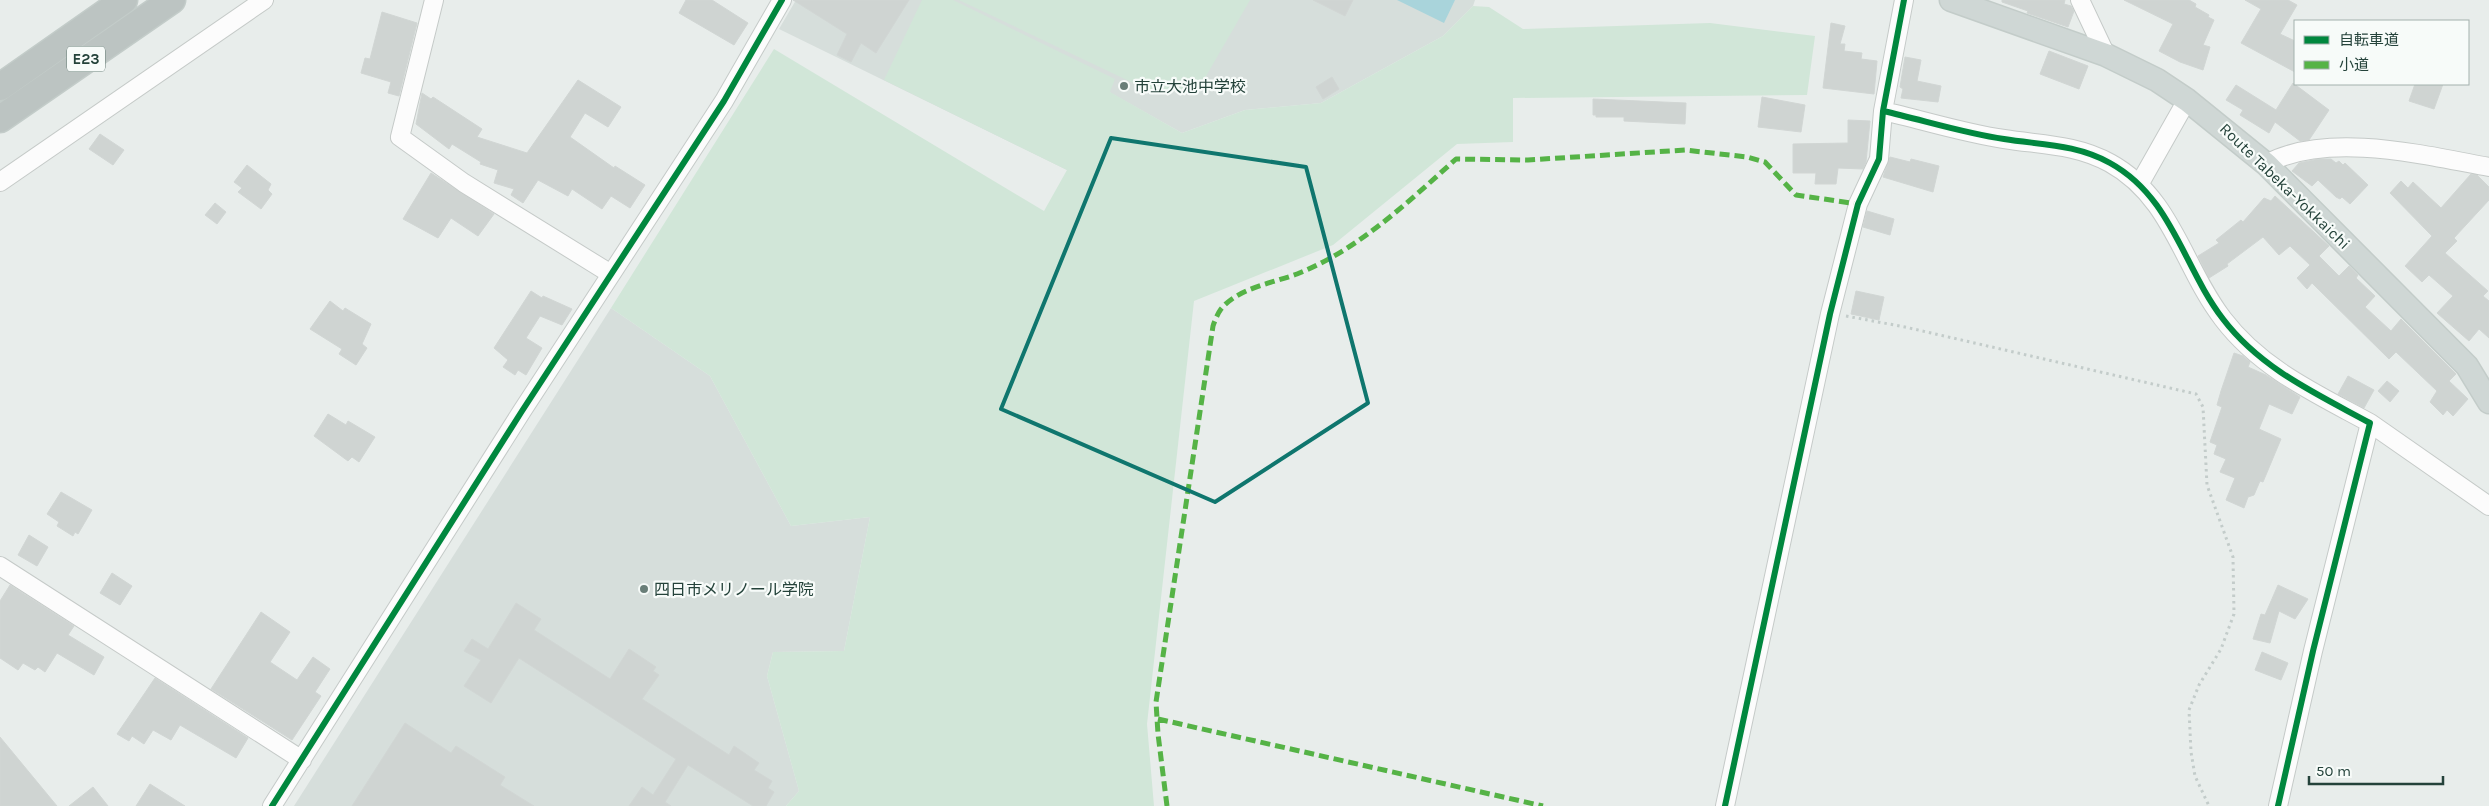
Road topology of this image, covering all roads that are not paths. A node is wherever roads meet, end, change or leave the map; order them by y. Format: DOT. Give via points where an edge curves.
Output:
graph roads {
  1 [pos="124,0"];
  2 [pos="172,0"];
  3 [pos="264,0"];
  4 [pos="434,0"];
  5 [pos="782,0"];
  6 [pos="1904,0"];
  7 [pos="1951,0"];
  8 [pos="2080,0"];
  9 [pos="2106,55"];
  10 [pos="0,87"];
  11 [pos="2188,100"];
  12 [pos="1883,111"];
  13 [pos="0,119"];
  14 [pos="2266,164"];
  15 [pos="2489,168"];
  16 [pos="1,180"];
  17 [pos="2140,183"];
  18 [pos="611,274"];
  19 [pos="2489,402"];
  20 [pos="2370,422"];
  21 [pos="2489,506"];
  22 [pos="0,566"];
  23 [pos="302,760"];
  24 [pos="272,806"];
  25 [pos="1725,806"];
  26 [pos="2278,806"];
  1 -- 10 [label="highway, E23"];
  2 -- 13 [label="highway, E23"];
  3 -- 16 [label="street"];
  4 -- 18 [label="street" via="400,137 464,183"];
  5 -- 18 [label="street" via="724,101"];
  6 -- 12 [label="street"];
  7 -- 9 [label="main road, Route Tabeka-Yokkaichi"];
  8 -- 9 [label="street"];
  9 -- 11 [label="main road, Route Tabeka-Yokkaichi" via="2157,80"];
  11 -- 14 [label="main road, Route Tabeka-Yokkaichi"];
  11 -- 17 [label="street"];
  12 -- 17 [label="street" via="2004,139 2075,148 2110,162"];
  12 -- 25 [label="street" via="1879,159 1858,204 1830,314"];
  14 -- 15 [label="street" via="2284,154 2348,147 2419,154"];
  14 -- 19 [label="main road, Route Tabeka-Yokkaichi" via="2467,366"];
  17 -- 20 [label="street" via="2158,204 2222,318 2245,345 2287,378"];
  18 -- 23 [label="street"];
  20 -- 21 [label="street"];
  20 -- 26 [label="street"];
  22 -- 23 [label="street"];
  23 -- 24 [label="street"];
}
